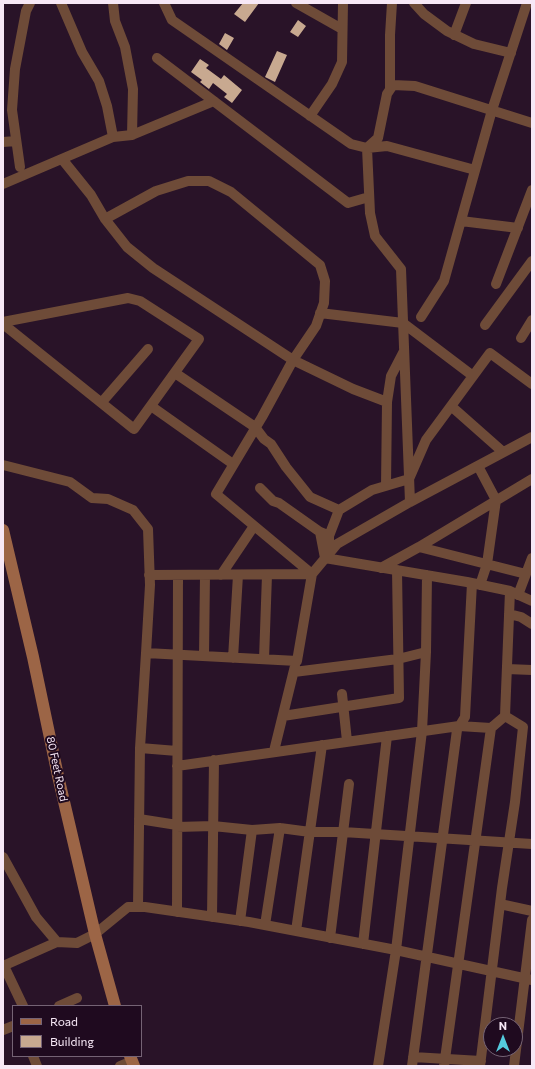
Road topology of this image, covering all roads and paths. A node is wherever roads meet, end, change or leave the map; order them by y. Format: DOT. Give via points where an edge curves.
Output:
graph roads {
  1 [pos="30,3"];
  2 [pos="61,3"];
  3 [pos="113,3"];
  4 [pos="164,3"];
  5 [pos="296,3"];
  6 [pos="343,3"];
  7 [pos="392,3"];
  8 [pos="414,3"];
  9 [pos="466,3"];
  10 [pos="527,3"];
  11 [pos="342,29"];
  12 [pos="454,35"];
  13 [pos="511,53"];
  14 [pos="156,58"];
  15 [pos="390,90"];
  16 [pos="214,101"];
  17 [pos="492,110"];
  18 [pos="310,116"];
  19 [pos="532,123"];
  20 [pos="132,135"];
  21 [pos="113,137"];
  22 [pos="16,141"];
  23 [pos="3,142"];
  24 [pos="367,148"];
  25 [pos="62,159"];
  26 [pos="20,167"];
  27 [pos="475,170"];
  28 [pos="3,184"];
  29 [pos="532,190"];
  30 [pos="369,197"];
  31 [pos="105,219"];
  32 [pos="461,221"];
  33 [pos="518,228"];
  34 [pos="532,261"];
  35 [pos="496,284"];
  36 [pos="320,314"];
  37 [pos="421,317"];
  38 [pos="532,320"];
  39 [pos="3,323"];
  40 [pos="403,323"];
  41 [pos="485,325"];
  42 [pos="521,338"];
  43 [pos="148,349"];
  44 [pos="404,351"];
  45 [pos="293,360"];
  46 [pos="175,373"];
  47 [pos="473,376"];
  48 [pos="532,384"];
  49 [pos="102,402"];
  50 [pos="386,402"];
  51 [pos="151,406"];
  52 [pos="451,406"];
  53 [pos="255,427"];
  54 [pos="532,437"];
  55 [pos="504,452"];
  56 [pos="233,464"];
  57 [pos="3,465"];
  58 [pos="478,466"];
  59 [pos="532,478"];
  60 [pos="409,479"];
  61 [pos="386,486"];
  62 [pos="260,488"];
  63 [pos="496,500"];
  64 [pos="410,502"];
  65 [pos="339,510"];
  66 [pos="254,526"];
  67 [pos="3,530"];
  68 [pos="324,534"];
  69 [pos="419,547"];
  70 [pos="327,556"];
  71 [pos="532,558"];
  72 [pos="487,564"];
  73 [pos="381,568"];
  74 [pos="396,570"];
  75 [pos="267,574"];
  76 [pos="312,574"];
  77 [pos="526,574"];
  78 [pos="149,575"];
  79 [pos="178,575"];
  80 [pos="205,575"];
  81 [pos="221,575"];
  82 [pos="238,575"];
  83 [pos="427,575"];
  84 [pos="476,584"];
  85 [pos="514,593"];
  86 [pos="532,601"];
  87 [pos="509,614"];
  88 [pos="532,624"];
  89 [pos="426,652"];
  90 [pos="146,653"];
  91 [pos="178,655"];
  92 [pos="204,656"];
  93 [pos="233,658"];
  94 [pos="398,658"];
  95 [pos="264,659"];
  96 [pos="297,661"];
  97 [pos="507,669"];
  98 [pos="532,670"];
  99 [pos="294,672"];
  100 [pos="342,694"];
  101 [pos="343,706"];
  102 [pos="283,716"];
  103 [pos="505,716"];
  104 [pos="460,726"];
  105 [pos="491,728"];
  106 [pos="527,729"];
  107 [pos="422,731"];
  108 [pos="387,736"];
  109 [pos="348,741"];
  110 [pos="322,745"];
  111 [pos="140,748"];
  112 [pos="177,751"];
  113 [pos="274,751"];
  114 [pos="214,760"];
  115 [pos="177,766"];
  116 [pos="349,784"];
  117 [pos="139,819"];
  118 [pos="213,826"];
  119 [pos="177,827"];
  120 [pos="280,828"];
  121 [pos="252,830"];
  122 [pos="310,832"];
  123 [pos="343,832"];
  124 [pos="376,834"];
  125 [pos="408,836"];
  126 [pos="442,838"];
  127 [pos="476,840"];
  128 [pos="509,842"];
  129 [pos="532,844"];
  130 [pos="3,857"];
  131 [pos="7,874"];
  132 [pos="500,904"];
  133 [pos="138,908"];
  134 [pos="532,911"];
  135 [pos="177,912"];
  136 [pos="212,917"];
  137 [pos="532,920"];
  138 [pos="240,921"];
  139 [pos="266,925"];
  140 [pos="296,931"];
  141 [pos="95,934"];
  142 [pos="330,938"];
  143 [pos="57,942"];
  144 [pos="363,944"];
  145 [pos="396,950"];
  146 [pos="427,957"];
  147 [pos="459,964"];
  148 [pos="3,966"];
  149 [pos="493,971"];
  150 [pos="529,979"];
  151 [pos="77,998"];
  152 [pos="22,1005"];
  153 [pos="61,1005"];
  154 [pos="115,1005"];
  155 [pos="132,1061"];
  156 [pos="412,1062"];
  157 [pos="445,1063"];
  158 [pos="480,1063"];
  159 [pos="120,1066"];
  160 [pos="378,1066"];
  161 [pos="514,1066"];
  1 -- 22 [label="street" via="26,11 15,69 12,110"];
  2 -- 21 [label="street" via="82,52 99,80"];
  3 -- 20 [label="street" via="115,21 125,47 133,90"];
  4 -- 18 [label="street" via="172,20"];
  5 -- 11 [label="street"];
  6 -- 11 [label="street"];
  7 -- 15 [label="street"];
  8 -- 12 [label="street" via="424,14"];
  9 -- 12 [label="street"];
  10 -- 13 [label="street"];
  11 -- 18 [label="street" via="342,62 332,84"];
  12 -- 13 [label="street" via="474,44"];
  13 -- 17 [label="street"];
  14 -- 16 [label="street"];
  15 -- 17 [label="street" via="394,85 415,86"];
  15 -- 24 [label="street" via="378,138"];
  16 -- 20 [label="street"];
  16 -- 30 [label="street" via="348,202"];
  17 -- 19 [label="street"];
  17 -- 27 [label="street"];
  18 -- 24 [label="street" via="351,144"];
  20 -- 21 [label="street"];
  21 -- 25 [label="street"];
  22 -- 23 [label="street"];
  22 -- 26 [label="street"];
  24 -- 27 [label="street" via="387,146"];
  24 -- 30 [label="street"];
  25 -- 28 [label="street"];
  25 -- 31 [label="street" via="91,195"];
  27 -- 32 [label="street"];
  29 -- 33 [label="street"];
  30 -- 40 [label="street" via="375,236 401,269"];
  31 -- 36 [label="street" via="156,191 188,181 209,181 231,192 320,265 325,281 324,303"];
  31 -- 45 [label="street" via="128,247 153,268"];
  32 -- 33 [label="street"];
  32 -- 37 [label="street" via="444,281"];
  33 -- 35 [label="street"];
  34 -- 41 [label="street"];
  36 -- 40 [label="street"];
  36 -- 45 [label="street" via="316,326"];
  38 -- 42 [label="street"];
  39 -- 46 [label="street" via="128,298 140,301 199,339"];
  39 -- 49 [label="street"];
  40 -- 44 [label="street"];
  40 -- 47 [label="street"];
  43 -- 49 [label="street"];
  44 -- 50 [label="street" via="391,376"];
  44 -- 60 [label="street"];
  45 -- 50 [label="street"];
  45 -- 53 [label="street"];
  46 -- 51 [label="street"];
  46 -- 53 [label="street"];
  47 -- 48 [label="street" via="490,353"];
  47 -- 52 [label="street"];
  49 -- 51 [label="street" via="134,429"];
  50 -- 61 [label="street"];
  51 -- 56 [label="street"];
  52 -- 55 [label="street"];
  52 -- 60 [label="street" via="426,440"];
  53 -- 56 [label="street"];
  53 -- 65 [label="street" via="271,444 310,497"];
  54 -- 55 [label="street"];
  55 -- 58 [label="street"];
  56 -- 66 [label="street" via="216,494"];
  57 -- 78 [label="street" via="70,482 92,498 108,499 133,510 148,529"];
  58 -- 63 [label="street"];
  58 -- 64 [label="street"];
  59 -- 63 [label="street"];
  60 -- 61 [label="street"];
  60 -- 64 [label="street"];
  61 -- 65 [label="street" via="372,490"];
  62 -- 68 [label="street" via="273,500"];
  63 -- 69 [label="street"];
  63 -- 72 [label="street"];
  64 -- 70 [label="street" via="337,544"];
  65 -- 68 [label="street"];
  66 -- 76 [label="street"];
  66 -- 81 [label="street"];
  67 -- 141 [label="main road, 80 Feet Road"];
  68 -- 70 [label="street"];
  69 -- 72 [label="street"];
  69 -- 73 [label="street"];
  70 -- 73 [label="street"];
  70 -- 76 [label="street"];
  71 -- 77 [label="street"];
  72 -- 77 [label="street"];
  72 -- 84 [label="street"];
  73 -- 74 [label="street"];
  74 -- 83 [label="street"];
  74 -- 94 [label="street"];
  75 -- 76 [label="street"];
  75 -- 82 [label="street"];
  75 -- 95 [label="street"];
  76 -- 96 [label="street"];
  77 -- 85 [label="street"];
  78 -- 79 [label="street"];
  78 -- 90 [label="street"];
  79 -- 80 [label="street"];
  79 -- 91 [label="street"];
  80 -- 81 [label="street"];
  80 -- 92 [label="street"];
  81 -- 82 [label="street"];
  82 -- 93 [label="street"];
  83 -- 84 [label="street"];
  83 -- 89 [label="street"];
  84 -- 85 [label="street"];
  84 -- 104 [label="street" via="465,717"];
  85 -- 86 [label="street"];
  85 -- 87 [label="street"];
  87 -- 88 [label="street" via="522,617"];
  87 -- 97 [label="street"];
  89 -- 94 [label="street"];
  89 -- 107 [label="street"];
  90 -- 91 [label="street"];
  90 -- 111 [label="street"];
  91 -- 92 [label="street"];
  91 -- 112 [label="street"];
  92 -- 93 [label="street"];
  93 -- 95 [label="street"];
  94 -- 99 [label="street"];
  94 -- 101 [label="street" via="399,698"];
  95 -- 96 [label="street"];
  96 -- 99 [label="street"];
  97 -- 98 [label="street"];
  97 -- 103 [label="street"];
  99 -- 102 [label="street"];
  100 -- 101 [label="street"];
  101 -- 102 [label="street"];
  101 -- 109 [label="street"];
  102 -- 113 [label="street"];
  103 -- 105 [label="street"];
  103 -- 106 [label="street"];
  104 -- 105 [label="street"];
  104 -- 107 [label="street"];
  104 -- 126 [label="street" via="457,730"];
  105 -- 127 [label="street"];
  106 -- 128 [label="street"];
  107 -- 108 [label="street"];
  107 -- 125 [label="street"];
  108 -- 109 [label="street"];
  108 -- 124 [label="street"];
  109 -- 110 [label="street"];
  110 -- 113 [label="street"];
  110 -- 122 [label="street"];
  111 -- 112 [label="street"];
  111 -- 117 [label="street"];
  112 -- 115 [label="street"];
  113 -- 114 [label="street"];
  114 -- 115 [label="street"];
  114 -- 118 [label="street"];
  115 -- 119 [label="street"];
  116 -- 123 [label="street"];
  117 -- 119 [label="street"];
  117 -- 133 [label="street"];
  118 -- 119 [label="street"];
  118 -- 121 [label="street"];
  118 -- 136 [label="street"];
  119 -- 135 [label="street"];
  120 -- 121 [label="street"];
  120 -- 122 [label="street"];
  120 -- 139 [label="street"];
  121 -- 138 [label="street"];
  122 -- 123 [label="street"];
  122 -- 140 [label="street"];
  123 -- 124 [label="street"];
  123 -- 142 [label="street"];
  124 -- 125 [label="street"];
  124 -- 144 [label="street"];
  125 -- 126 [label="street"];
  125 -- 145 [label="street"];
  126 -- 127 [label="street"];
  126 -- 146 [label="street"];
  127 -- 128 [label="street"];
  127 -- 147 [label="street"];
  128 -- 129 [label="street"];
  128 -- 132 [label="street"];
  130 -- 131 [label="street"];
  131 -- 143 [label="street" via="36,917"];
  132 -- 134 [label="street"];
  132 -- 149 [label="street"];
  133 -- 135 [label="street"];
  133 -- 141 [label="street" via="128,908"];
  135 -- 136 [label="street"];
  136 -- 138 [label="street"];
  137 -- 150 [label="street"];
  138 -- 139 [label="street"];
  139 -- 140 [label="street"];
  140 -- 142 [label="street"];
  141 -- 143 [label="street" via="77,943"];
  141 -- 154 [label="main road, 80 Feet Road"];
  142 -- 144 [label="street"];
  143 -- 148 [label="street"];
  144 -- 145 [label="street"];
  145 -- 146 [label="street"];
  145 -- 160 [label="street"];
  146 -- 147 [label="street"];
  146 -- 156 [label="street"];
  147 -- 149 [label="street"];
  147 -- 157 [label="street"];
  148 -- 152 [label="street"];
  149 -- 150 [label="street"];
  149 -- 158 [label="street"];
  150 -- 161 [label="street"];
  151 -- 153 [label="street"];
  155 -- 159 [label="street"];
  156 -- 157 [label="street"];
  157 -- 158 [label="street"];
}
